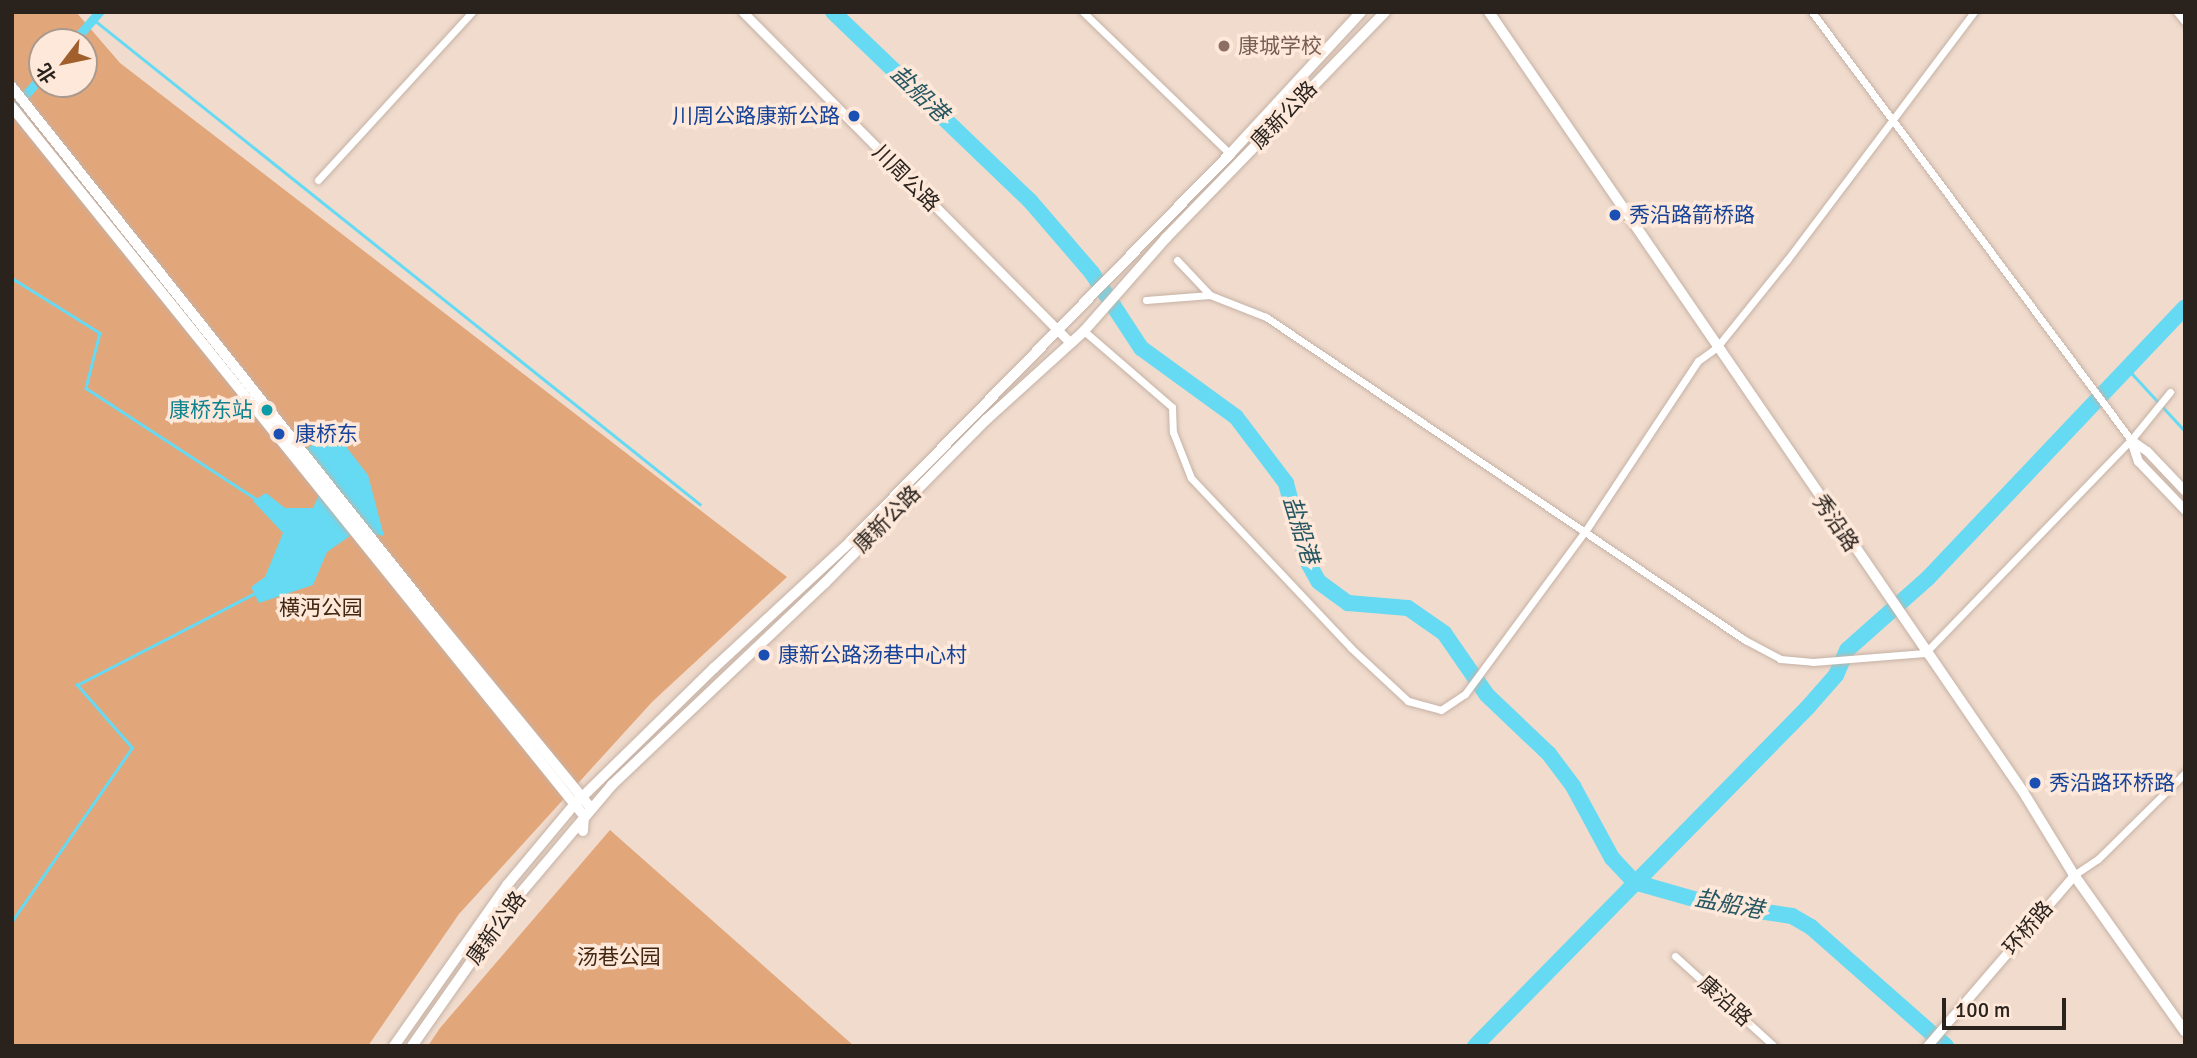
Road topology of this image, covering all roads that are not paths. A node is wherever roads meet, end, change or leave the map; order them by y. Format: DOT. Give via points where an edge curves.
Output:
graph roads {
  1 [pos="472,12"];
  2 [pos="743,12"];
  3 [pos="1083,12"];
  4 [pos="1361,12"];
  5 [pos="1385,12"];
  6 [pos="1489,12"];
  7 [pos="1812,12"];
  8 [pos="1974,12"];
  9 [pos="2177,12"];
  10 [pos="2185,22"];
  11 [pos="12,86"];
  12 [pos="12,107"];
  13 [pos="1893,123"];
  14 [pos="1230,154"];
  15 [pos="318,180"];
  16 [pos="1177,260"];
  17 [pos="1210,295"];
  18 [pos="1146,300"];
  19 [pos="1088,327"];
  20 [pos="1057,330"];
  21 [pos="1070,343"];
  22 [pos="1717,347"];
  23 [pos="2170,392"];
  24 [pos="2132,440"];
  25 [pos="2185,491"];
  26 [pos="2185,510"];
  27 [pos="1586,530"];
  28 [pos="1925,653"];
  29 [pos="2185,772"];
  30 [pos="578,801"];
  31 [pos="587,812"];
  32 [pos="583,831"];
  33 [pos="2074,875"];
  34 [pos="1675,956"];
  35 [pos="2185,1032"];
  36 [pos="394,1046"];
  37 [pos="412,1046"];
  38 [pos="1774,1046"];
  39 [pos="1927,1046"];
  1 -- 15 [label="street"];
  2 -- 20 [label="street, 川周公路"];
  3 -- 14 [label="street"];
  4 -- 14 [label="main road, 康新公路"];
  5 -- 19 [label="main road, 康新公路" via="1176,228"];
  6 -- 22 [label="main road, 秀沿路"];
  7 -- 13 [label="street"];
  8 -- 13 [label="street"];
  9 -- 10 [label="street"];
  11 -- 30 [label="main road"];
  12 -- 30 [label="main road"];
  13 -- 22 [label="street"];
  13 -- 24 [label="street"];
  14 -- 20 [label="main road, 康新公路"];
  16 -- 17 [label="street"];
  17 -- 18 [label="street"];
  17 -- 27 [label="street" via="1266,317"];
  19 -- 21 [label="main road, 康新公路"];
  19 -- 27 [label="street" via="1172,407 1173,432 1191,478 1351,648 1408,701 1441,710 1465,694"];
  20 -- 21 [label="street, 川周公路"];
  20 -- 30 [label="main road, 康新公路" via="851,541"];
  21 -- 31 [label="main road, 康新公路"];
  22 -- 27 [label="street" via="1698,361"];
  22 -- 28 [label="main road, 秀沿路"];
  23 -- 24 [label="street"];
  24 -- 25 [label="street"];
  24 -- 26 [label="street" via="2138,461"];
  24 -- 28 [label="street"];
  27 -- 28 [label="street" via="1745,640 1780,659 1813,662"];
  28 -- 33 [label="main road, 秀沿路" via="2022,790"];
  29 -- 33 [label="street" via="2098,859"];
  30 -- 31 [label="main road"];
  30 -- 36 [label="main road, 康新公路" via="507,885"];
  31 -- 32 [label="main road"];
  31 -- 37 [label="main road, 康新公路" via="514,901"];
  33 -- 35 [label="main road, 秀沿路"];
  33 -- 39 [label="street, 环桥路"];
  34 -- 38 [label="street, 康沿路"];
}
